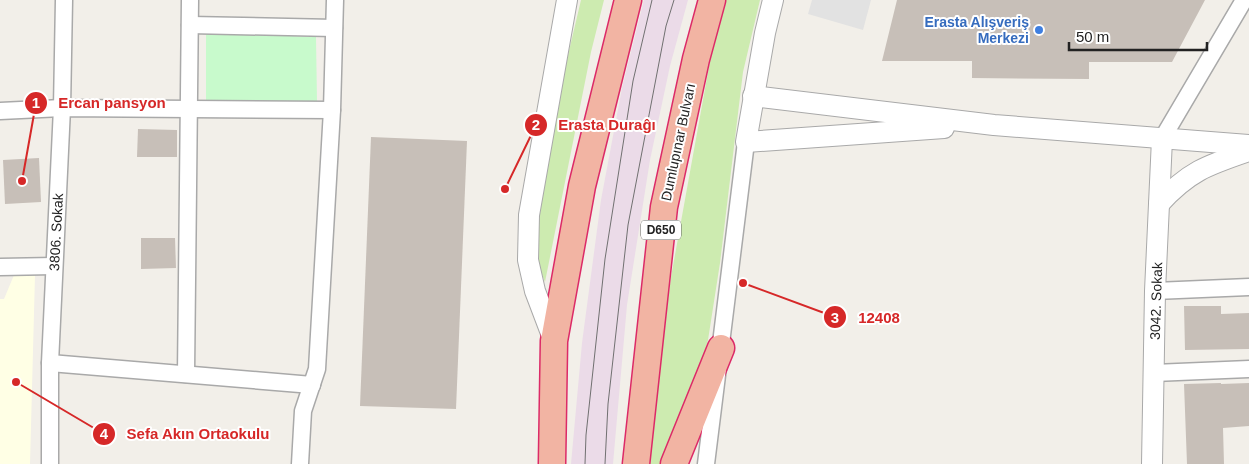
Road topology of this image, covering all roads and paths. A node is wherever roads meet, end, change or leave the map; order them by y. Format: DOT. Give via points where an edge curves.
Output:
graph roads {
  1 [pos="64,0"];
  2 [pos="190,0"];
  3 [pos="335,0"];
  4 [pos="567,0"];
  5 [pos="628,0"];
  6 [pos="712,0"];
  7 [pos="773,0"];
  8 [pos="1244,0"];
  9 [pos="190,25"];
  10 [pos="334,28"];
  11 [pos="753,96"];
  12 [pos="62,108"];
  13 [pos="189,109"];
  14 [pos="332,110"];
  15 [pos="0,111"];
  16 [pos="994,125"];
  17 [pos="1162,139"];
  18 [pos="746,142"];
  19 [pos="1249,144"];
  20 [pos="1249,151"];
  21 [pos="1159,204"];
  22 [pos="54,266"];
  23 [pos="0,267"];
  24 [pos="1249,287"];
  25 [pos="1155,291"];
  26 [pos="554,341"];
  27 [pos="721,348"];
  28 [pos="50,363"];
  29 [pos="1249,369"];
  30 [pos="1154,373"];
  31 [pos="186,374"];
  32 [pos="312,385"];
  33 [pos="551,460"];
  34 [pos="50,464"];
  35 [pos="300,464"];
  36 [pos="636,464"];
  37 [pos="674,464"];
  38 [pos="706,464"];
  39 [pos="1152,464"];
  1 -- 12 [label="street, 3806. Sokak"];
  2 -- 9 [label="street"];
  3 -- 10 [label="street"];
  4 -- 26 [label="street" via="529,215 528,260 535,291"];
  5 -- 26 [label="highway" via="582,186"];
  6 -- 36 [label="highway, Dumlupınar Bulvarı / D650" via="664,207"];
  7 -- 11 [label="street"];
  8 -- 17 [label="street"];
  9 -- 10 [label="street"];
  9 -- 13 [label="street"];
  10 -- 14 [label="street"];
  11 -- 16 [label="street"];
  11 -- 18 [label="street"];
  12 -- 13 [label="street"];
  12 -- 15 [label="street"];
  12 -- 22 [label="street, 3806. Sokak"];
  13 -- 14 [label="street"];
  13 -- 31 [label="street"];
  14 -- 32 [label="street" via="317,369"];
  16 -- 17 [label="street"];
  16 -- 18 [label="street"];
  17 -- 19 [label="street"];
  17 -- 21 [label="street, 3042. Sokak"];
  18 -- 27 [label="street"];
  20 -- 21 [label="street" via="1192,173"];
  21 -- 25 [label="street, 3042. Sokak"];
  22 -- 23 [label="street"];
  22 -- 28 [label="street, 3806. Sokak"];
  24 -- 25 [label="street"];
  25 -- 30 [label="street, 3042. Sokak"];
  26 -- 33 [label="highway"];
  27 -- 37 [label="highway"];
  27 -- 38 [label="street"];
  28 -- 31 [label="street"];
  28 -- 34 [label="street, 3806. Sokak"];
  29 -- 30 [label="street"];
  30 -- 39 [label="street, 3042. Sokak"];
  31 -- 32 [label="street"];
  32 -- 35 [label="street" via="303,410"];
}
